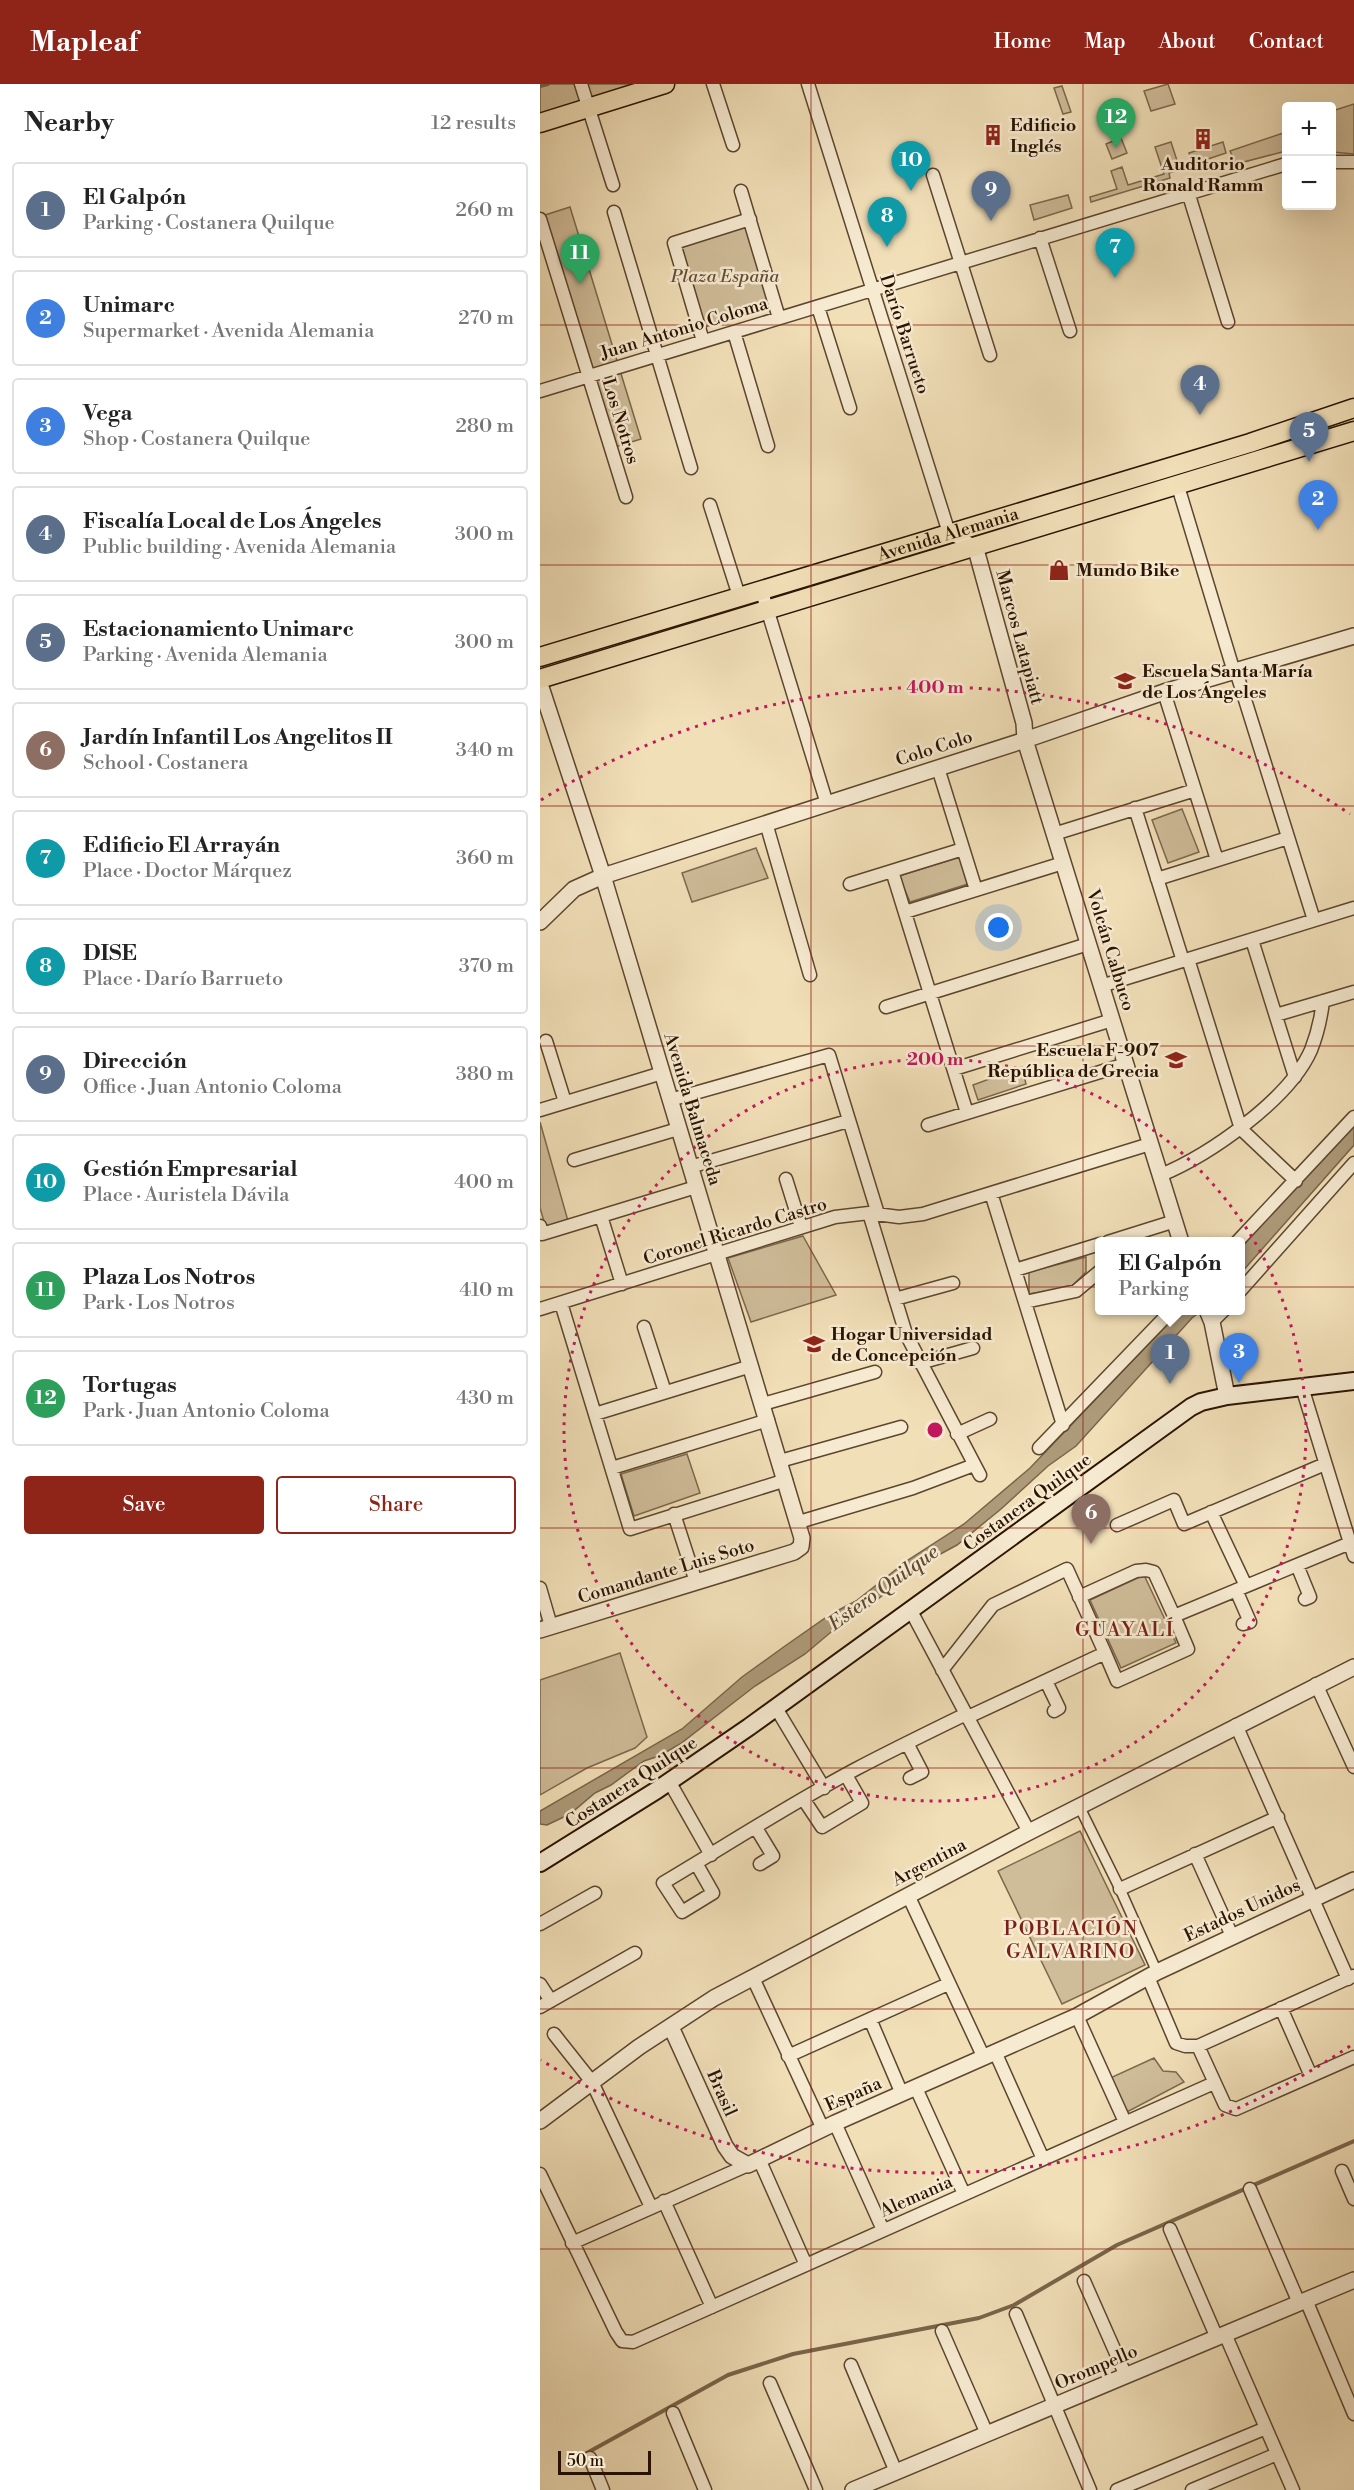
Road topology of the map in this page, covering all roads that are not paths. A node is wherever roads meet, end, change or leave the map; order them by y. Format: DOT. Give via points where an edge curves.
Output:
graph roads {
  1 [pos="581,84"];
  2 [pos="665,84"];
  3 [pos="713,84"];
  4 [pos="808,84"];
  5 [pos="589,108"];
  6 [pos="540,123"];
  7 [pos="733,145"];
  8 [pos="1336,162"];
  9 [pos="1354,162"];
  10 [pos="1282,165"];
  11 [pos="933,175"];
  12 [pos="613,185"];
  13 [pos="741,191"];
  14 [pos="1188,192"];
  15 [pos="614,212"];
  16 [pos="540,219"];
  17 [pos="750,219"];
  18 [pos="1040,238"];
  19 [pos="960,262"];
  20 [pos="872,290"];
  21 [pos="818,307"];
  22 [pos="779,318"];
  23 [pos="1227,322"];
  24 [pos="1070,331"];
  25 [pos="734,332"];
  26 [pos="703,341"];
  27 [pos="657,355"];
  28 [pos="990,355"];
  29 [pos="588,376"];
  30 [pos="540,391"];
  31 [pos="850,408"];
  32 [pos="1354,408"];
  33 [pos="1354,431"];
  34 [pos="768,446"];
  35 [pos="691,468"];
  36 [pos="1177,483"];
  37 [pos="626,497"];
  38 [pos="710,505"];
  39 [pos="949,533"];
  40 [pos="975,546"];
  41 [pos="761,589"];
  42 [pos="739,596"];
  43 [pos="767,610"];
  44 [pos="1354,636"];
  45 [pos="540,657"];
  46 [pos="1235,672"];
  47 [pos="540,679"];
  48 [pos="540,684"];
  49 [pos="1164,692"];
  50 [pos="1024,740"];
  51 [pos="938,768"];
  52 [pos="1195,790"];
  53 [pos="827,804"];
  54 [pos="1135,808"];
  55 [pos="766,823"];
  56 [pos="1054,834"];
  57 [pos="1288,838"];
  58 [pos="963,849"];
  59 [pos="1217,860"];
  60 [pos="1063,863"];
  61 [pos="892,871"];
  62 [pos="603,876"];
  63 [pos="1157,879"];
  64 [pos="849,884"];
  65 [pos="976,890"];
  66 [pos="1354,908"];
  67 [pos="905,912"];
  68 [pos="1314,920"];
  69 [pos="540,922"];
  70 [pos="1252,940"];
  71 [pos="1088,944"];
  72 [pos="1185,960"];
  73 [pos="810,975"];
  74 [pos="1101,986"];
  75 [pos="1354,992"];
  76 [pos="930,994"];
  77 [pos="1323,1001"];
  78 [pos="886,1007"];
  79 [pos="1276,1016"];
  80 [pos="1112,1020"];
  81 [pos="546,1041"];
  82 [pos="1126,1064"];
  83 [pos="954,1069"];
  84 [pos="662,1073"];
  85 [pos="1295,1077"];
  86 [pos="669,1100"];
  87 [pos="565,1102"];
  88 [pos="540,1110"];
  89 [pos="967,1113"];
  90 [pos="1354,1117"];
  91 [pos="848,1121"];
  92 [pos="928,1125"];
  93 [pos="678,1129"];
  94 [pos="1241,1129"];
  95 [pos="1150,1144"];
  96 [pos="574,1160"];
  97 [pos="1354,1163"];
  98 [pos="690,1167"];
  99 [pos="1161,1175"];
  100 [pos="786,1179"];
  101 [pos="1296,1181"];
  102 [pos="696,1187"];
  103 [pos="991,1193"];
  104 [pos="873,1214"];
  105 [pos="601,1216"];
  106 [pos="1175,1221"];
  107 [pos="801,1227"];
  108 [pos="541,1230"];
  109 [pos="1123,1237"];
  110 [pos="1180,1237"];
  111 [pos="1242,1237"];
  112 [pos="1095,1246"];
  113 [pos="717,1255"];
  114 [pos="1015,1270"];
  115 [pos="1095,1275"];
  116 [pos="953,1283"];
  117 [pos="622,1284"];
  118 [pos="1245,1286"];
  119 [pos="895,1299"];
  120 [pos="1025,1302"];
  121 [pos="561,1303"];
  122 [pos="540,1309"];
  123 [pos="1168,1315"];
  124 [pos="1210,1316"];
  125 [pos="644,1327"];
  126 [pos="973,1348"];
  127 [pos="920,1364"];
  128 [pos="751,1366"];
  129 [pos="875,1372"];
  130 [pos="1354,1381"];
  131 [pos="1302,1387"];
  132 [pos="665,1392"];
  133 [pos="1227,1396"];
  134 [pos="763,1404"];
  135 [pos="595,1414"];
  136 [pos="990,1419"];
  137 [pos="768,1420"];
  138 [pos="1063,1425"];
  139 [pos="901,1427"];
  140 [pos="957,1434"];
  141 [pos="1039,1448"];
  142 [pos="780,1461"];
  143 [pos="1325,1464"];
  144 [pos="612,1468"];
  145 [pos="786,1480"];
  146 [pos="1211,1512"];
  147 [pos="674,1514"];
  148 [pos="799,1522"];
  149 [pos="1117,1526"];
  150 [pos="1350,1543"];
  151 [pos="801,1546"];
  152 [pos="1354,1556"];
  153 [pos="1297,1565"];
  154 [pos="696,1582"];
  155 [pos="540,1588"];
  156 [pos="1241,1588"];
  157 [pos="1079,1597"];
  158 [pos="1305,1599"];
  159 [pos="911,1611"];
  160 [pos="1174,1616"];
  161 [pos="1243,1624"];
  162 [pos="546,1628"];
  163 [pos="1105,1653"];
  164 [pos="1354,1666"];
  165 [pos="942,1670"];
  166 [pos="1046,1681"];
  167 [pos="1316,1684"];
  168 [pos="776,1708"];
  169 [pos="1054,1711"];
  170 [pos="967,1715"];
  171 [pos="1236,1725"];
  172 [pos="907,1743"];
  173 [pos="1354,1767"];
  174 [pos="846,1775"];
  175 [pos="910,1778"];
  176 [pos="669,1781"];
  177 [pos="824,1788"];
  178 [pos="804,1800"];
  179 [pos="1079,1806"];
  180 [pos="1278,1817"];
  181 [pos="756,1828"];
  182 [pos="1029,1832"];
  183 [pos="1195,1854"];
  184 [pos="711,1855"];
  185 [pos="540,1863"];
  186 [pos="696,1863"];
  187 [pos="760,1864"];
  188 [pos="1354,1880"];
  189 [pos="1120,1888"];
  190 [pos="595,1893"];
  191 [pos="908,1895"];
  192 [pos="1312,1899"];
  193 [pos="540,1924"];
  194 [pos="1232,1936"];
  195 [pos="635,1953"];
  196 [pos="1153,1974"];
  197 [pos="1351,1977"];
  198 [pos="753,1978"];
  199 [pos="540,1984"];
  200 [pos="948,1984"];
  201 [pos="545,2004"];
  202 [pos="1281,2008"];
  203 [pos="1077,2016"];
  204 [pos="870,2019"];
  205 [pos="671,2027"];
  206 [pos="554,2034"];
  207 [pos="1198,2046"];
  208 [pos="788,2056"];
  209 [pos="990,2056"];
  210 [pos="1354,2057"];
  211 [pos="1311,2076"];
  212 [pos="592,2082"];
  213 [pos="1214,2082"];
  214 [pos="916,2088"];
  215 [pos="902,2094"];
  216 [pos="540,2121"];
  217 [pos="1125,2122"];
  218 [pos="829,2126"];
  219 [pos="1043,2159"];
  220 [pos="753,2162"];
  221 [pos="1342,2171"];
  222 [pos="540,2174"];
  223 [pos="1250,2189"];
  224 [pos="964,2194"];
  225 [pos="1354,2199"];
  226 [pos="664,2201"];
  227 [pos="651,2207"];
  228 [pos="1170,2229"];
  229 [pos="883,2230"];
  230 [pos="572,2244"];
  231 [pos="806,2265"];
  232 [pos="1354,2280"];
  233 [pos="1084,2282"];
  234 [pos="1302,2302"];
  235 [pos="712,2307"];
  236 [pos="1016,2314"];
  237 [pos="942,2331"];
  238 [pos="1221,2336"];
  239 [pos="851,2365"];
  240 [pos="1126,2376"];
  241 [pos="770,2383"];
  242 [pos="1054,2406"];
  243 [pos="673,2413"];
  244 [pos="1354,2414"];
  245 [pos="1266,2428"];
  246 [pos="987,2434"];
  247 [pos="1277,2454"];
  248 [pos="590,2458"];
  249 [pos="896,2472"];
  250 [pos="877,2485"];
  251 [pos="603,2490"];
  252 [pos="705,2490"];
  253 [pos="816,2490"];
  254 [pos="853,2490"];
  255 [pos="1090,2490"];
  256 [pos="1117,2490"];
  257 [pos="1192,2490"];
  258 [pos="1293,2490"];
  1 -- 5 [label="street"];
  2 -- 5 [label="main road"];
  3 -- 7 [label="street"];
  4 -- 20 [label="street, Darío Barrueto"];
  5 -- 6 [label="main road"];
  5 -- 12 [label="street"];
  8 -- 9 [label="street"];
  10 -- 14 [label="street, Juan Antonio Coloma"];
  11 -- 19 [label="street"];
  13 -- 17 [label="street"];
  14 -- 18 [label="street, Juan Antonio Coloma"];
  14 -- 23 [label="street"];
  15 -- 27 [label="street"];
  16 -- 29 [label="street, Los Notros"];
  17 -- 22 [label="street"];
  17 -- 26 [label="street" via="674,243"];
  18 -- 19 [label="street, Juan Antonio Coloma"];
  18 -- 24 [label="street"];
  19 -- 20 [label="street, Juan Antonio Coloma"];
  19 -- 28 [label="street"];
  20 -- 21 [label="street, Juan Antonio Coloma"];
  20 -- 39 [label="street, Darío Barrueto"];
  21 -- 22 [label="street, Juan Antonio Coloma"];
  21 -- 31 [label="street"];
  22 -- 25 [label="street, Juan Antonio Coloma"];
  25 -- 26 [label="street, Juan Antonio Coloma"];
  25 -- 34 [label="street"];
  26 -- 27 [label="street, Juan Antonio Coloma"];
  27 -- 29 [label="street, Juan Antonio Coloma"];
  27 -- 35 [label="street"];
  29 -- 30 [label="street, Juan Antonio Coloma"];
  29 -- 37 [label="street, Los Notros"];
  32 -- 39 [label="main road, Avenida Alemania"];
  33 -- 36 [label="main road, Avenida Alemania"];
  36 -- 40 [label="main road, Avenida Alemania"];
  36 -- 46 [label="street"];
  38 -- 42 [label="street"];
  39 -- 40 [label="street"];
  39 -- 41 [label="main road, Avenida Alemania"];
  40 -- 43 [label="main road, Avenida Alemania"];
  40 -- 50 [label="street, Marcos Latapiatt" via="1024,723"];
  41 -- 42 [label="main road, Avenida Alemania"];
  41 -- 43 [label="street"];
  42 -- 45 [label="main road, Avenida Alemania"];
  43 -- 47 [label="main road, Avenida Alemania"];
  43 -- 53 [label="street"];
  44 -- 46 [label="street, Colo Colo"];
  46 -- 49 [label="street, Colo Colo"];
  46 -- 57 [label="street"];
  48 -- 62 [label="street, Avenida Balmaceda"];
  49 -- 50 [label="street, Colo Colo"];
  49 -- 52 [label="street"];
  50 -- 51 [label="street, Colo Colo"];
  50 -- 56 [label="street, Volcán Calbuco"];
  51 -- 53 [label="street, Colo Colo"];
  51 -- 58 [label="street"];
  52 -- 54 [label="street"];
  52 -- 59 [label="street"];
  53 -- 55 [label="street, Colo Colo"];
  54 -- 56 [label="street"];
  54 -- 63 [label="street"];
  55 -- 62 [label="street, Colo Colo"];
  55 -- 73 [label="street"];
  56 -- 60 [label="street, Volcán Calbuco"];
  57 -- 59 [label="street"];
  57 -- 68 [label="street"];
  58 -- 61 [label="street"];
  58 -- 65 [label="street"];
  59 -- 63 [label="street"];
  60 -- 65 [label="street"];
  60 -- 71 [label="street, Volcán Calbuco"];
  61 -- 64 [label="street"];
  61 -- 67 [label="street"];
  62 -- 69 [label="street, Colo Colo" via="574,889"];
  62 -- 84 [label="street, Avenida Balmaceda"];
  63 -- 72 [label="street"];
  65 -- 67 [label="street"];
  66 -- 68 [label="street"];
  67 -- 76 [label="street"];
  68 -- 70 [label="street"];
  70 -- 72 [label="street"];
  70 -- 79 [label="street"];
  71 -- 74 [label="street, Volcán Calbuco"];
  71 -- 76 [label="street"];
  72 -- 74 [label="street"];
  72 -- 94 [label="street"];
  74 -- 80 [label="street, Volcán Calbuco"];
  75 -- 77 [label="street"];
  76 -- 78 [label="street"];
  76 -- 83 [label="street"];
  77 -- 79 [label="street"];
  77 -- 85 [label="street" via="1310,1051"];
  79 -- 85 [label="street"];
  80 -- 82 [label="street, Volcán Calbuco"];
  80 -- 83 [label="street"];
  81 -- 87 [label="street"];
  82 -- 89 [label="street"];
  82 -- 95 [label="street, Volcán Calbuco"];
  83 -- 89 [label="street"];
  84 -- 86 [label="street, Avenida Balmaceda"];
  84 -- 87 [label="street"];
  85 -- 94 [label="street"];
  86 -- 91 [label="street" via="829,1055"];
  86 -- 93 [label="street, Avenida Balmaceda"];
  87 -- 88 [label="street"];
  89 -- 92 [label="street"];
  90 -- 101 [label="street"];
  91 -- 98 [label="street"];
  91 -- 104 [label="street"];
  93 -- 96 [label="street"];
  93 -- 98 [label="street, Avenida Balmaceda"];
  94 -- 99 [label="street"];
  94 -- 101 [label="street"];
  95 -- 99 [label="street, Volcán Calbuco"];
  95 -- 103 [label="street, Coronel Ricardo Castro"];
  97 -- 118 [label="street"];
  98 -- 102 [label="street, Avenida Balmaceda"];
  99 -- 106 [label="street, Volcán Calbuco"];
  100 -- 107 [label="street"];
  101 -- 111 [label="street"];
  102 -- 105 [label="street"];
  102 -- 113 [label="street, Avenida Balmaceda"];
  103 -- 104 [label="street, Coronel Ricardo Castro" via="899,1217"];
  103 -- 114 [label="street"];
  104 -- 107 [label="street, Coronel Ricardo Castro"];
  104 -- 119 [label="street"];
  105 -- 108 [label="street"];
  105 -- 117 [label="street"];
  106 -- 109 [label="street"];
  106 -- 110 [label="street, Volcán Calbuco"];
  107 -- 113 [label="street, Coronel Ricardo Castro"];
  112 -- 114 [label="street"];
  113 -- 117 [label="street, Coronel Ricardo Castro"];
  113 -- 128 [label="street, Avenida Balmaceda"];
  114 -- 120 [label="street"];
  115 -- 120 [label="street" via="1076,1291"];
  116 -- 119 [label="street"];
  117 -- 121 [label="street, Coronel Ricardo Castro"];
  119 -- 127 [label="street"];
  120 -- 138 [label="street"];
  121 -- 122 [label="street, Coronel Ricardo Castro"];
  121 -- 135 [label="street"];
  123 -- 138 [label="street"];
  124 -- 133 [label="street"];
  125 -- 132 [label="street"];
  126 -- 127 [label="street"];
  127 -- 140 [label="street"];
  128 -- 132 [label="street"];
  128 -- 134 [label="street, Avenida Balmaceda"];
  129 -- 134 [label="street"];
  130 -- 131 [label="main road, Costanera Quilque"];
  131 -- 133 [label="main road, Costanera Quilque"];
  131 -- 143 [label="street"];
  132 -- 135 [label="street"];
  133 -- 159 [label="main road, Costanera Quilque" via="1201,1402 1182,1413"];
  134 -- 137 [label="street, Avenida Balmaceda"];
  135 -- 144 [label="street"];
  136 -- 140 [label="street"];
  137 -- 142 [label="street, Avenida Balmaceda"];
  137 -- 144 [label="street"];
  138 -- 141 [label="street"];
  139 -- 142 [label="street"];
  140 -- 148 [label="street" via="977,1471"];
  142 -- 145 [label="street, Avenida Balmaceda"];
  143 -- 146 [label="street"];
  143 -- 150 [label="street"];
  144 -- 147 [label="street" via="630,1529"];
  145 -- 147 [label="street"];
  145 -- 148 [label="street, Avenida Balmaceda"];
  146 -- 149 [label="street" via="1184,1524 1174,1500"];
  146 -- 156 [label="street"];
  147 -- 154 [label="street"];
  148 -- 151 [label="street, Avenida Balmaceda"];
  150 -- 152 [label="street"];
  150 -- 153 [label="street"];
  151 -- 154 [label="street, Comandante Luis Soto" via="794,1552"];
  153 -- 156 [label="street"];
  153 -- 158 [label="street" via="1310,1598"];
  154 -- 162 [label="street, Comandante Luis Soto"];
  155 -- 162 [label="street"];
  156 -- 160 [label="street"];
  156 -- 161 [label="street" via="1250,1622"];
  157 -- 160 [label="street" via="1146,1570 1154,1572"];
  157 -- 163 [label="street"];
  157 -- 165 [label="street" via="1067,1569 993,1605"];
  159 -- 165 [label="street"];
  159 -- 168 [label="main road, Costanera Quilque"];
  160 -- 163 [label="street" via="1188,1649 1118,1682"];
  163 -- 166 [label="street"];
  164 -- 167 [label="street, Argentina"];
  165 -- 170 [label="street"];
  166 -- 169 [label="street" via="1059,1708"];
  166 -- 170 [label="street"];
  167 -- 171 [label="street, Argentina"];
  167 -- 173 [label="street"];
  168 -- 176 [label="main road, Costanera Quilque"];
  168 -- 177 [label="street"];
  170 -- 172 [label="street"];
  170 -- 182 [label="street"];
  171 -- 179 [label="street, Argentina"];
  171 -- 180 [label="street"];
  172 -- 174 [label="street"];
  172 -- 175 [label="street" via="922,1772"];
  174 -- 177 [label="street"];
  174 -- 178 [label="street" via="861,1803 822,1827"];
  176 -- 184 [label="street"];
  176 -- 185 [label="main road, Costanera Quilque"];
  177 -- 178 [label="street"];
  178 -- 181 [label="street"];
  179 -- 182 [label="street, Argentina"];
  179 -- 189 [label="street"];
  180 -- 183 [label="street"];
  180 -- 192 [label="street"];
  181 -- 184 [label="street"];
  181 -- 187 [label="street" via="773,1856"];
  182 -- 191 [label="street, Argentina"];
  183 -- 189 [label="street"];
  183 -- 194 [label="street"];
  184 -- 186 [label="street"];
  188 -- 192 [label="street, Estados Unidos"];
  189 -- 196 [label="street"];
  190 -- 193 [label="street"];
  191 -- 198 [label="street, Argentina"];
  191 -- 200 [label="street"];
  192 -- 194 [label="street, Estados Unidos"];
  192 -- 197 [label="street"];
  194 -- 196 [label="street, Estados Unidos"];
  195 -- 201 [label="street"];
  196 -- 203 [label="street, España"];
  196 -- 207 [label="street" via="1176,2043"];
  197 -- 202 [label="street"];
  198 -- 205 [label="street, Argentina"];
  198 -- 208 [label="street"];
  199 -- 201 [label="street"];
  200 -- 204 [label="street"];
  200 -- 209 [label="street"];
  202 -- 207 [label="street"];
  202 -- 211 [label="street"];
  203 -- 209 [label="street, España"];
  203 -- 217 [label="street"];
  204 -- 208 [label="street"];
  204 -- 215 [label="street"];
  205 -- 212 [label="street, Argentina"];
  205 -- 220 [label="street, Brasil" via="725,2145 732,2156"];
  206 -- 212 [label="street"];
  207 -- 213 [label="street"];
  208 -- 218 [label="street"];
  209 -- 214 [label="street, España"];
  209 -- 219 [label="street"];
  210 -- 211 [label="street"];
  211 -- 213 [label="street" via="1236,2109 1225,2105"];
  212 -- 216 [label="street, Argentina"];
  212 -- 227 [label="street"];
  213 -- 217 [label="street, Alemania"];
  214 -- 215 [label="street, España"];
  214 -- 224 [label="street"];
  215 -- 218 [label="street, España"];
  217 -- 219 [label="street, Alemania"];
  218 -- 220 [label="street, España"];
  218 -- 229 [label="street"];
  219 -- 224 [label="street, Alemania"];
  220 -- 226 [label="street, España"];
  220 -- 231 [label="street"];
  221 -- 225 [label="street"];
  222 -- 230 [label="street"];
  223 -- 234 [label="street"];
  224 -- 229 [label="street, Alemania"];
  226 -- 227 [label="street, España"];
  226 -- 235 [label="street"];
  227 -- 230 [label="street, España"];
  228 -- 238 [label="street"];
  229 -- 231 [label="street, Alemania"];
  230 -- 235 [label="street, Alemania" via="622,2341 633,2342"];
  231 -- 235 [label="street, Alemania"];
  232 -- 234 [label="street, Orompello"];
  233 -- 240 [label="street"];
  234 -- 238 [label="street, Orompello"];
  234 -- 244 [label="street"];
  236 -- 242 [label="street"];
  237 -- 246 [label="street"];
  238 -- 240 [label="street, Orompello"];
  238 -- 245 [label="street"];
  239 -- 249 [label="street"];
  240 -- 242 [label="street, Orompello"];
  241 -- 253 [label="street"];
  242 -- 246 [label="street, Orompello"];
  242 -- 255 [label="street"];
  243 -- 252 [label="street"];
  245 -- 247 [label="street"];
  245 -- 256 [label="street"];
  246 -- 249 [label="street, Orompello"];
  247 -- 257 [label="street"];
  247 -- 258 [label="street"];
  248 -- 251 [label="street"];
  249 -- 250 [label="street, Orompello"];
  250 -- 254 [label="street, Orompello"];
}
